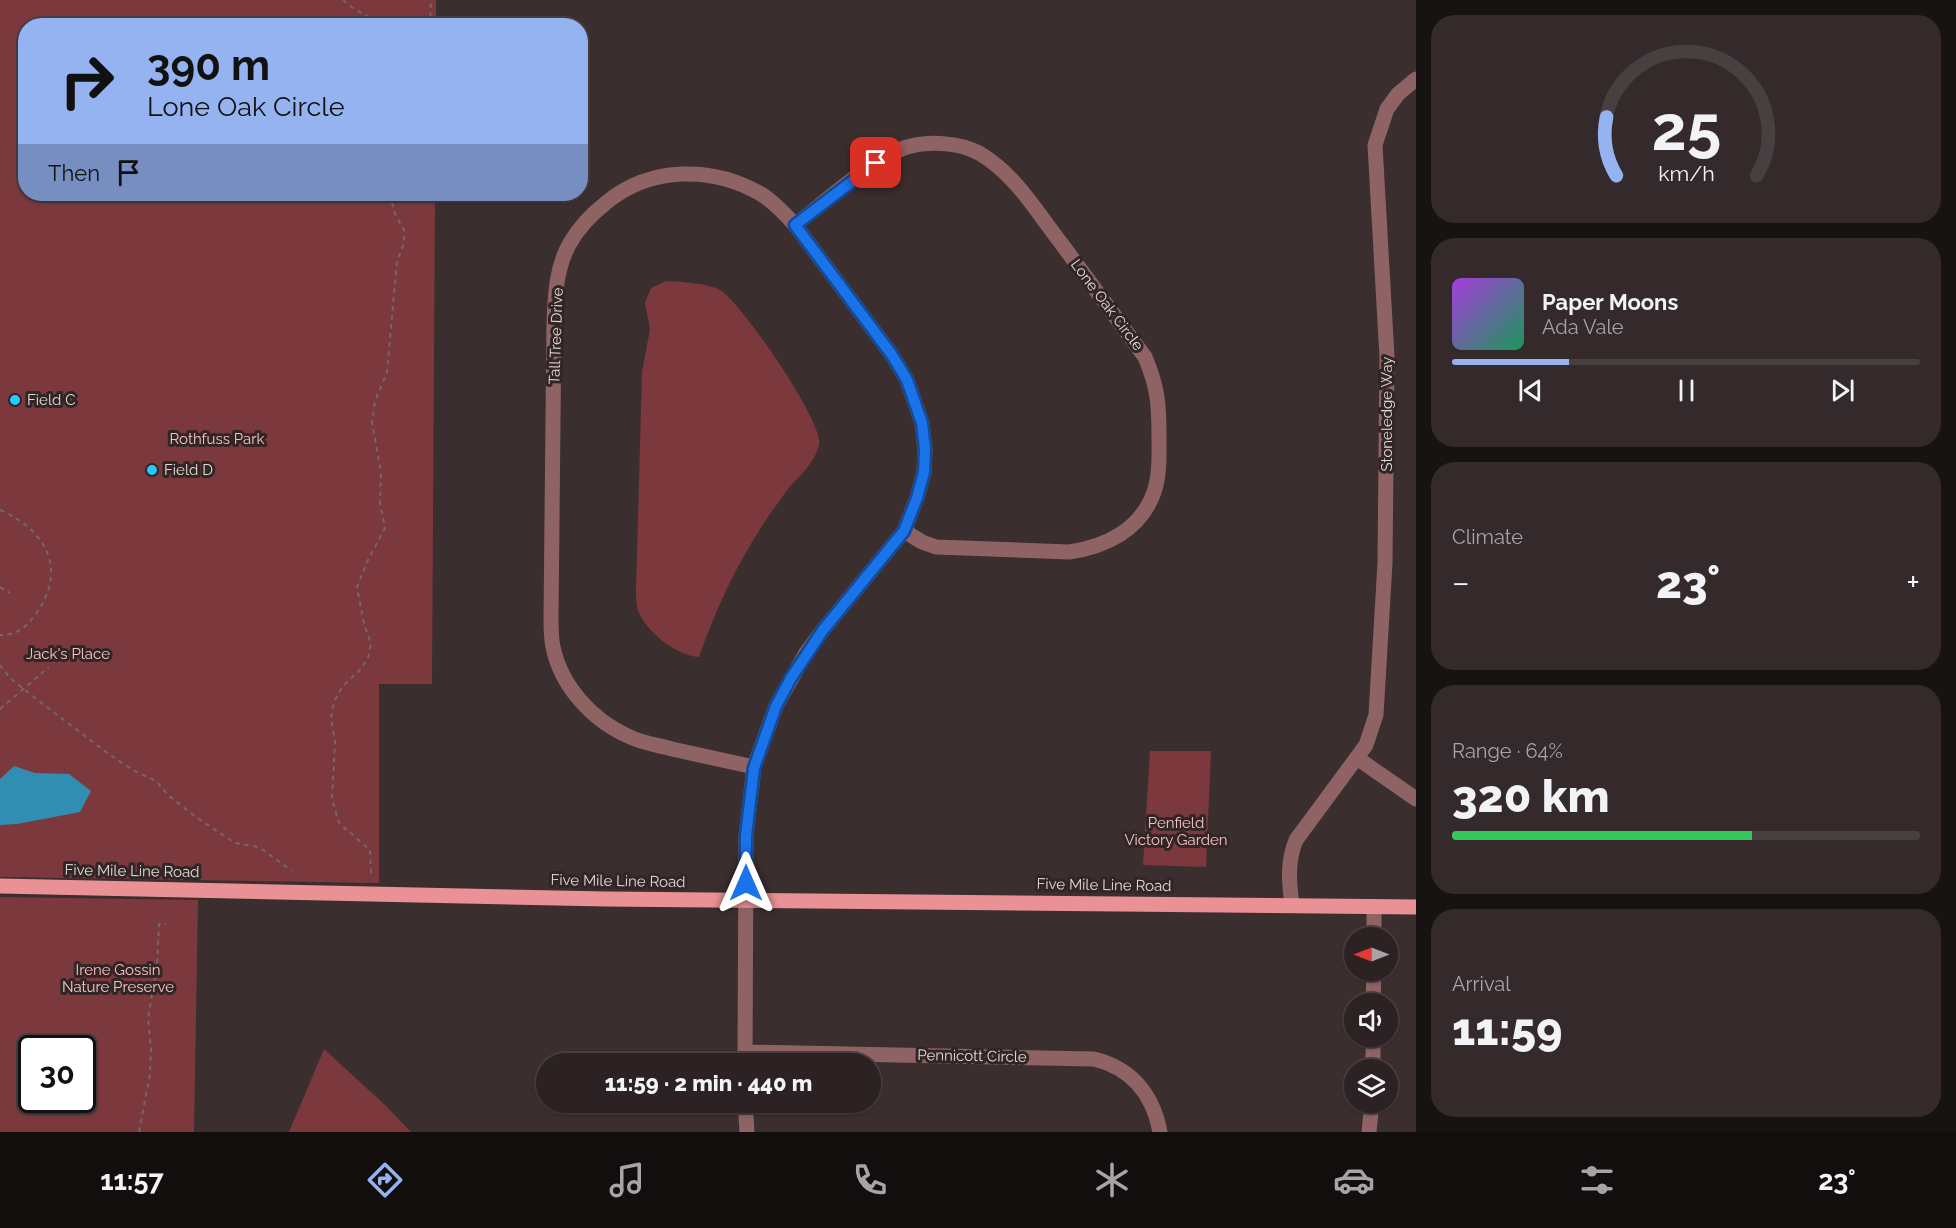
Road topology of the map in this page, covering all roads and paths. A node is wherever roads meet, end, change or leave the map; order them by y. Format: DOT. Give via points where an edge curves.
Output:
graph roads {
  1 [pos="343,0"];
  2 [pos="431,0"];
  3 [pos="369,18"];
  4 [pos="430,18"];
  5 [pos="1416,79"];
  6 [pos="392,201"];
  7 [pos="795,225"];
  8 [pos="0,510"];
  9 [pos="904,531"];
  10 [pos="0,587"];
  11 [pos="10,593"];
  12 [pos="0,636"];
  13 [pos="0,664"];
  14 [pos="49,667"];
  15 [pos="24,689"];
  16 [pos="0,709"];
  17 [pos="1357,758"];
  18 [pos="754,768"];
  19 [pos="1416,799"];
  20 [pos="292,871"];
  21 [pos="371,873"];
  22 [pos="0,886"];
  23 [pos="746,900"];
  24 [pos="1292,905"];
  25 [pos="1374,907"];
  26 [pos="1416,908"];
  27 [pos="166,924"];
  28 [pos="1374,927"];
  29 [pos="745,1053"];
  30 [pos="881,1058"];
  31 [pos="746,1113"];
  32 [pos="1371,1113"];
  33 [pos="139,1132"];
  34 [pos="747,1132"];
  35 [pos="1160,1132"];
  36 [pos="1369,1132"];
  1 -- 3 [label="path"];
  2 -- 4 [label="path"];
  5 -- 17 [label="street, Stoneledge Way" via="1387,109 1375,145 1387,357 1385,562 1376,715"];
  6 -- 21 [label="path" via="405,232 397,261 387,372 375,401 372,423 385,528 357,587 371,644 368,658 342,687 331,718 335,742 332,799 339,823 370,850"];
  7 -- 9 [label="street, Tall Tree Drive" via="892,355 916,402 925,449 924,472"];
  7 -- 9 [label="street, Lone Oak Circle" via="891,153 942,144 977,153 1011,177 1145,357 1153,376 1159,401 1154,492 1134,524 1120,536 1087,550 1069,552 954,549 922,542"];
  7 -- 18 [label="street, Tall Tree Drive" via="763,195 718,176 693,173 639,182 599,208 570,242 555,294 551,619 553,648 561,669 594,715 630,737"];
  8 -- 12 [label="path" via="28,526 38,537 51,564 51,580 48,594 24,628"];
  9 -- 18 [label="street, Tall Tree Drive" via="806,653 776,706"];
  10 -- 11 [label="path"];
  13 -- 15 [label="path"];
  14 -- 15 [label="path"];
  15 -- 16 [label="path"];
  15 -- 20 [label="path" via="110,755 156,781 169,796 222,835 235,843 263,850"];
  17 -- 19 [label="street"];
  17 -- 24 [label="street, Stoneledge Way" via="1296,840 1290,854"];
  18 -- 23 [label="street, Tall Tree Drive" via="746,836"];
  22 -- 23 [label="main road, Five Mile Line Road"];
  23 -- 24 [label="main road, Five Mile Line Road"];
  23 -- 29 [label="street, Pennicott Circle"];
  24 -- 25 [label="main road, Five Mile Line Road"];
  25 -- 26 [label="main road, Five Mile Line Road"];
  25 -- 28 [label="street"];
  27 -- 33 [label="path" via="159,924 157,965 148,1005 150,1074"];
  30 -- 35 [label="street, Pennicott Circle" via="1094,1059 1119,1067 1138,1083 1152,1105"];
  31 -- 34 [label="street"];
  32 -- 36 [label="street"];
}
